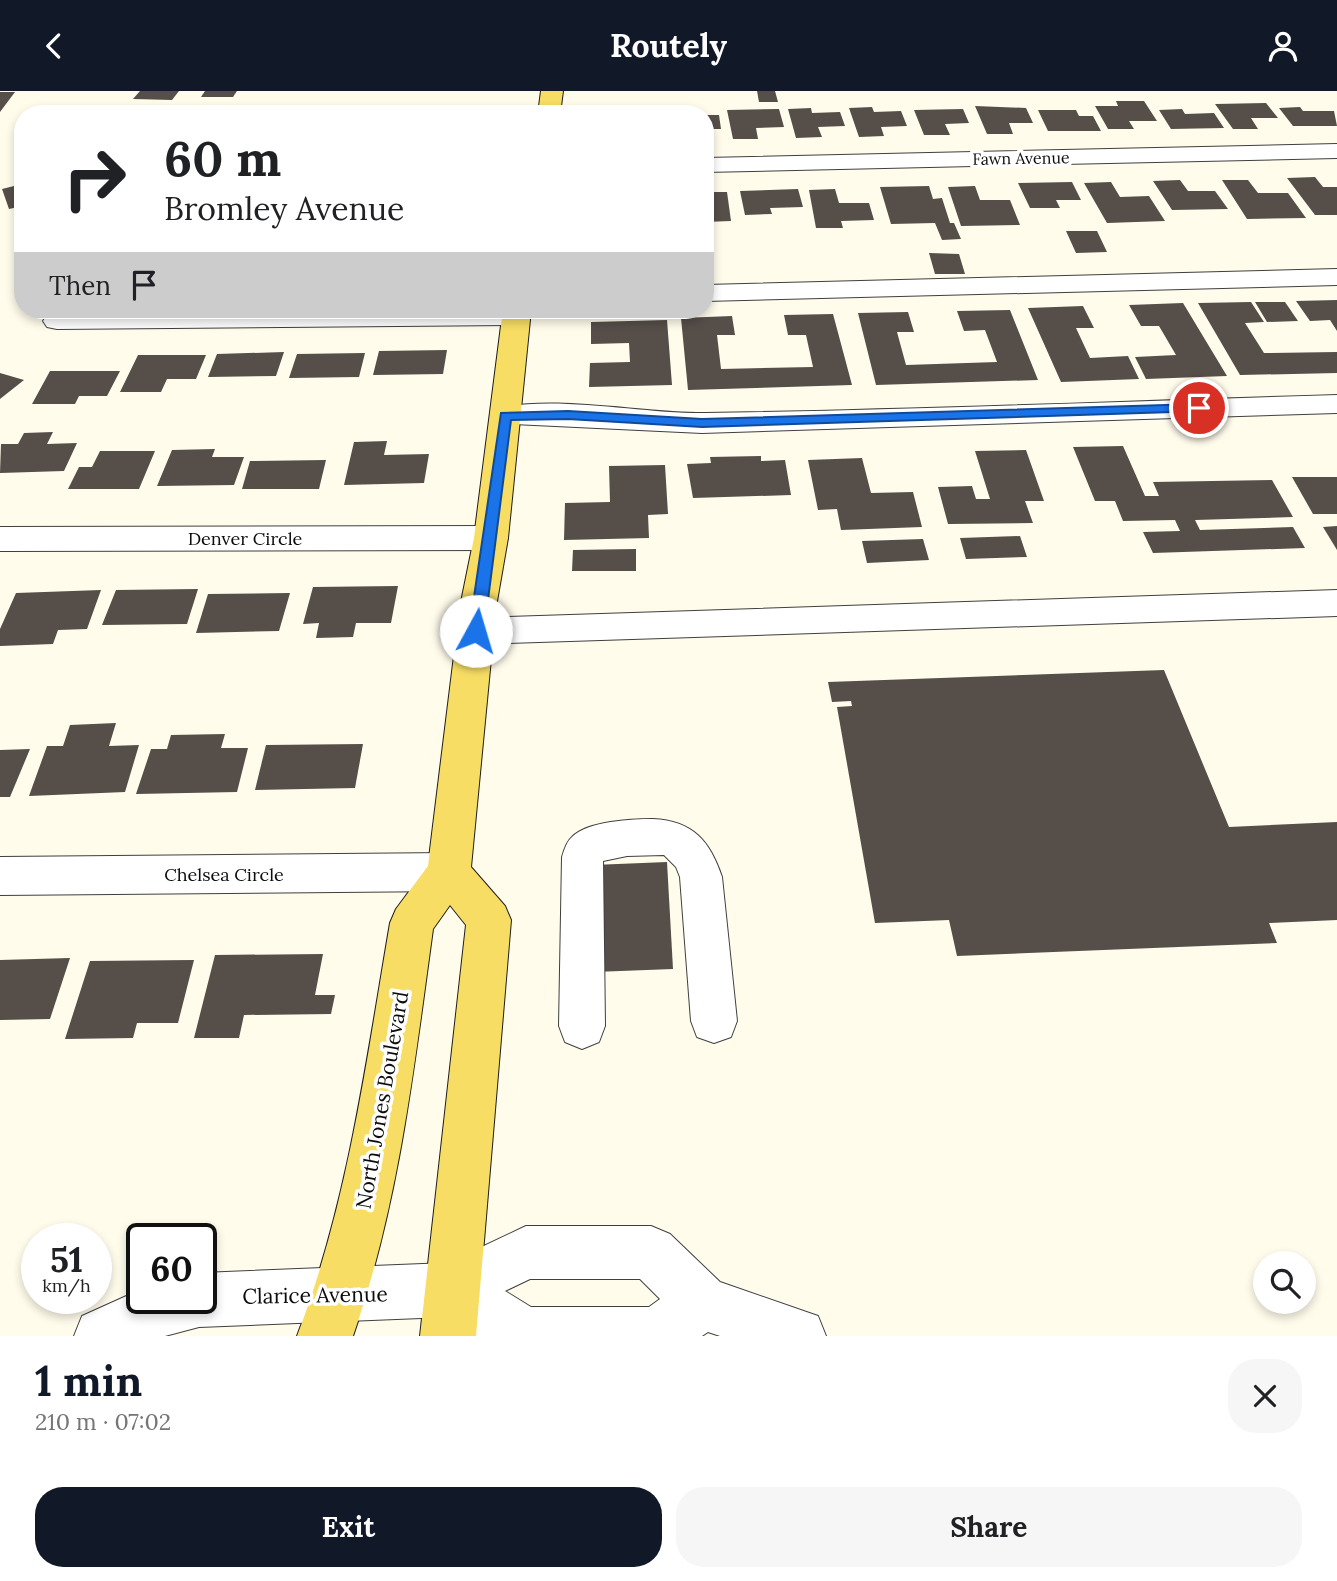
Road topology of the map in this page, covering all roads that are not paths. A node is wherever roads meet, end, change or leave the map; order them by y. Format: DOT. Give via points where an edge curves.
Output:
graph roads {
  1 [pos="1337,151"];
  2 [pos="714,165"];
  3 [pos="1337,277"];
  4 [pos="714,293"];
  5 [pos="188,319"];
  6 [pos="515,319"];
  7 [pos="57,321"];
  8 [pos="1337,404"];
  9 [pos="505,416"];
  10 [pos="491,538"];
  11 [pos="0,539"];
  12 [pos="1337,603"];
  13 [pos="476,631"];
  14 [pos="449,872"];
  15 [pos="0,876"];
  16 [pos="715,1021"];
  17 [pos="582,1026"];
  18 [pos="450,1313"];
  19 [pos="703,1315"];
  20 [pos="332,1316"];
  21 [pos="102,1336"];
  22 [pos="798,1336"];
  1 -- 2 [label="street, Fawn Avenue"];
  3 -- 4 [label="street"];
  5 -- 7 [label="street"];
  6 -- 9 [label="main road, North Jones Boulevard"];
  8 -- 9 [label="street" via="702,423"];
  9 -- 10 [label="main road, North Jones Boulevard"];
  10 -- 11 [label="street, Denver Circle"];
  10 -- 13 [label="main road, North Jones Boulevard"];
  12 -- 13 [label="street"];
  13 -- 14 [label="main road, North Jones Boulevard"];
  14 -- 15 [label="street, Chelsea Circle"];
  14 -- 18 [label="main road" via="489,920"];
  14 -- 20 [label="main road, North Jones Boulevard" via="412,923 375,1162"];
  16 -- 17 [label="street" via="703,888 696,860 672,839 632,838 597,843 586,850 582,861"];
  18 -- 19 [label="street" via="525,1335 656,1335"];
  18 -- 19 [label="street" via="527,1252 651,1252"];
  18 -- 20 [label="street, Clarice Avenue"];
  19 -- 22 [label="street"];
  20 -- 21 [label="street, Clarice Avenue" via="199,1300 152,1312"];
}
